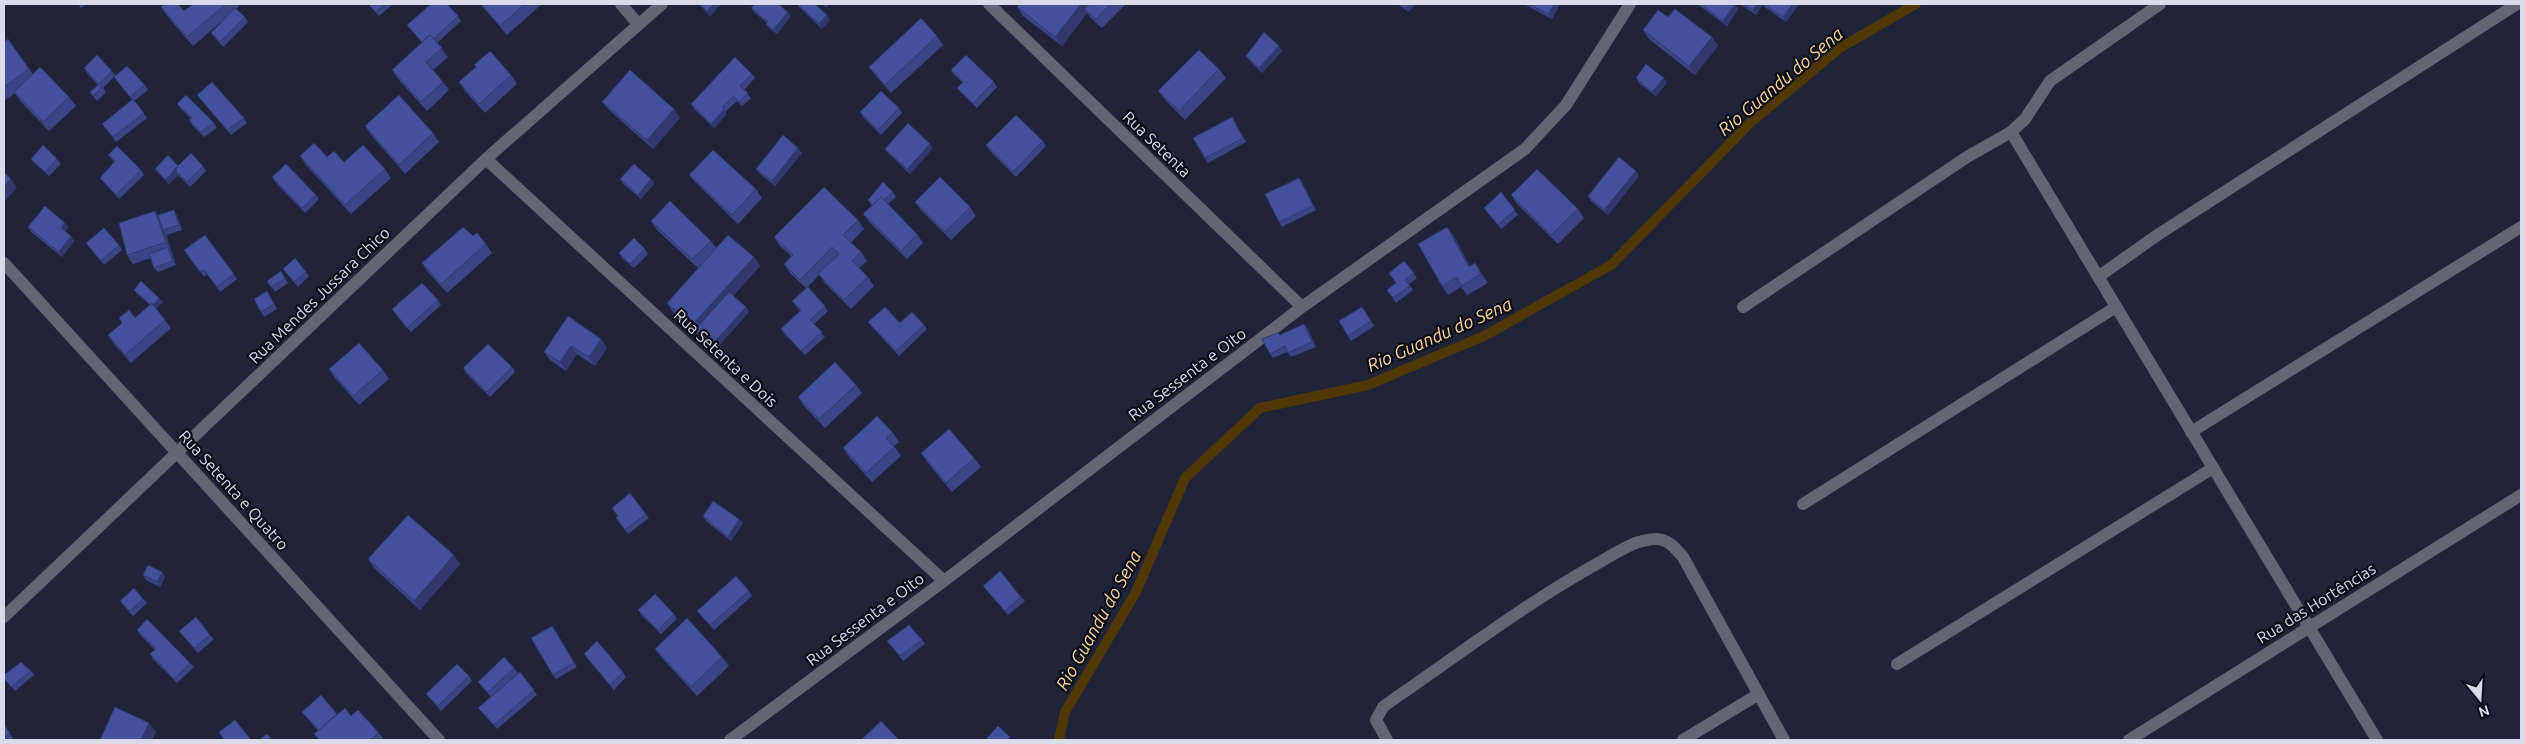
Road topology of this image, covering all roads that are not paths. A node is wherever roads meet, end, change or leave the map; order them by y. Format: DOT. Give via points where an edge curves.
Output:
graph roads {
  1 [pos="621,4"];
  2 [pos="662,4"];
  3 [pos="989,4"];
  4 [pos="1630,4"];
  5 [pos="2160,4"];
  6 [pos="2516,4"];
  7 [pos="638,24"];
  8 [pos="2011,132"];
  9 [pos="486,159"];
  10 [pos="2521,226"];
  11 [pos="4,263"];
  12 [pos="2098,277"];
  13 [pos="1302,307"];
  14 [pos="1743,307"];
  15 [pos="2116,307"];
  16 [pos="2191,432"];
  17 [pos="179,453"];
  18 [pos="2213,468"];
  19 [pos="2521,495"];
  20 [pos="1803,504"];
  21 [pos="944,581"];
  22 [pos="4,617"];
  23 [pos="2309,627"];
  24 [pos="1897,664"];
  25 [pos="1759,694"];
  26 [pos="439,740"];
  27 [pos="730,740"];
  28 [pos="1387,740"];
  29 [pos="1683,740"];
  30 [pos="1784,740"];
  31 [pos="2129,740"];
  32 [pos="2377,740"];
  1 -- 7 [label="street"];
  2 -- 7 [label="street, Rua Mendes Jussara Chico"];
  3 -- 13 [label="street, Rua Setenta"];
  4 -- 13 [label="street, Rua Sessenta e Oito" via="1566,105 1525,149"];
  5 -- 8 [label="street" via="2050,81 2025,119"];
  6 -- 12 [label="street" via="2176,223"];
  7 -- 9 [label="street, Rua Mendes Jussara Chico"];
  8 -- 12 [label="street"];
  8 -- 14 [label="street" via="1967,157"];
  9 -- 17 [label="street, Rua Mendes Jussara Chico"];
  9 -- 21 [label="street, Rua Setenta e Dois"];
  10 -- 16 [label="street"];
  11 -- 17 [label="street, Rua Setenta e Quatro"];
  12 -- 15 [label="street"];
  13 -- 21 [label="street, Rua Sessenta e Oito"];
  15 -- 16 [label="street"];
  15 -- 20 [label="street"];
  16 -- 18 [label="street"];
  17 -- 22 [label="street, Rua Mendes Jussara Chico"];
  17 -- 26 [label="street, Rua Setenta e Quatro"];
  18 -- 23 [label="street"];
  18 -- 24 [label="street"];
  19 -- 23 [label="street, Rua das Hortências"];
  21 -- 27 [label="street, Rua Sessenta e Oito"];
  23 -- 31 [label="street, Rua das Hortências"];
  23 -- 32 [label="street"];
  25 -- 28 [label="street" via="1683,557 1674,546 1654,539 1631,545 1552,589 1389,703 1376,720"];
  25 -- 29 [label="street"];
  25 -- 30 [label="street"];
}
